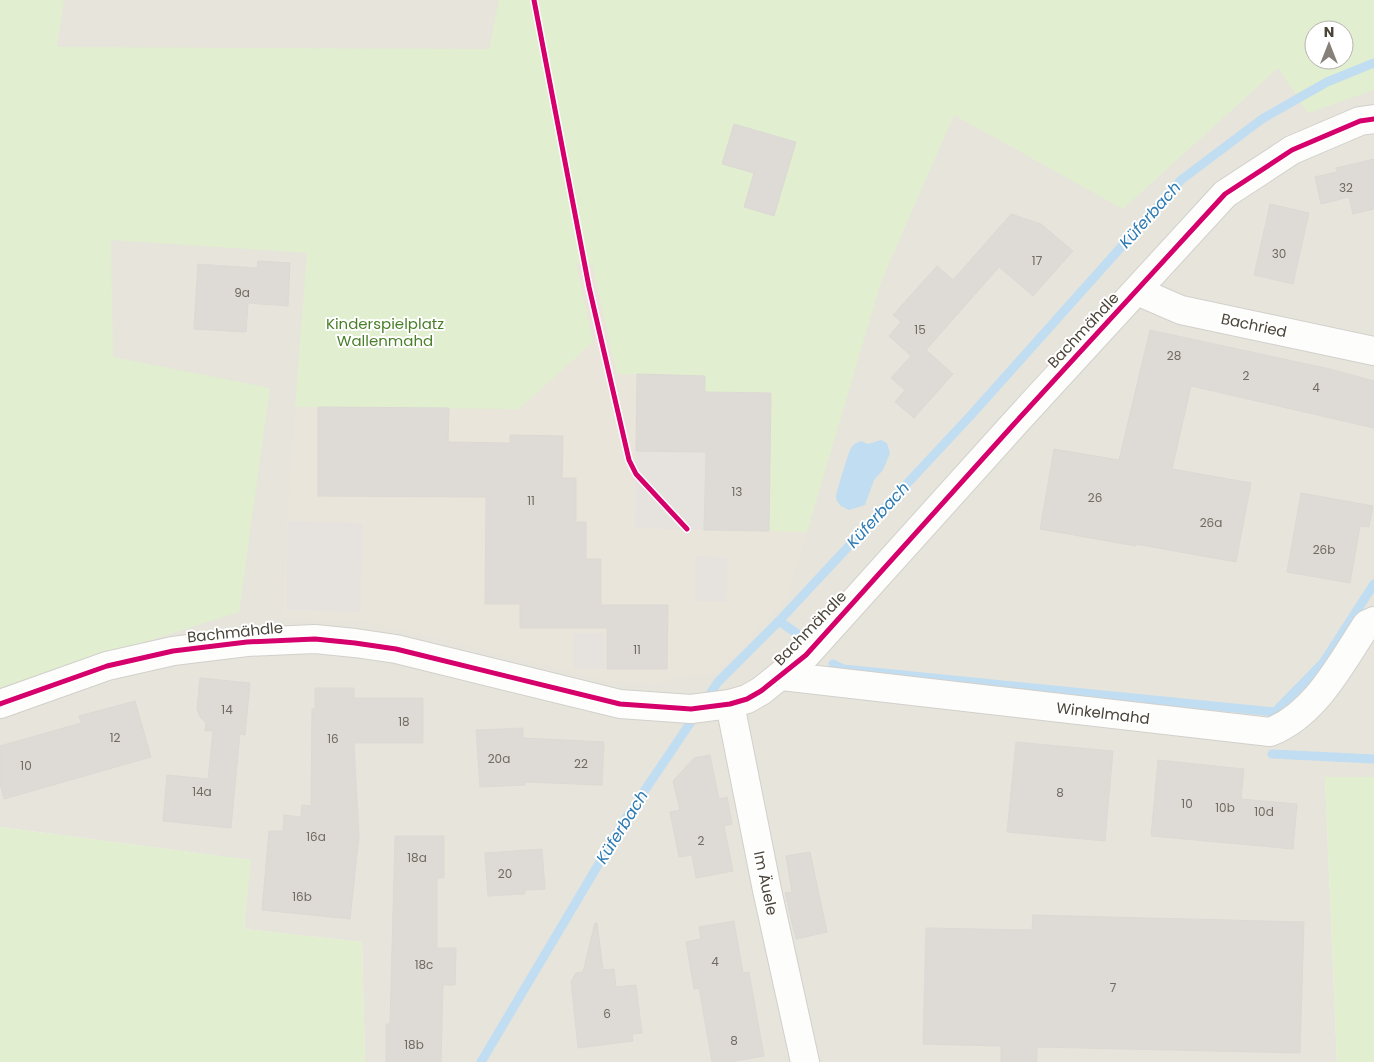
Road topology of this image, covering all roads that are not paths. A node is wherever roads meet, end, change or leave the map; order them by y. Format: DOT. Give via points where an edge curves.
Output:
graph roads {
  1 [pos="1374,119"];
  2 [pos="1137,292"];
  3 [pos="1374,351"];
  4 [pos="1374,621"];
  5 [pos="782,676"];
  6 [pos="0,704"];
  7 [pos="724,705"];
  8 [pos="805,1062"];
  1 -- 2 [label="street, Bachmähdle" via="1360,121 1292,150 1225,194"];
  2 -- 3 [label="street, Bachried" via="1181,310"];
  2 -- 5 [label="street, Bachmähdle" via="806,655"];
  4 -- 5 [label="street, Winkelmahd" via="1367,624 1322,692 1286,725 1270,732"];
  5 -- 7 [label="street, Bachmähdle" via="761,692"];
  6 -- 7 [label="street, Bachmähdle" via="107,666 173,651 247,642 314,639 396,649 620,704 691,709"];
  7 -- 8 [label="street, Im Äuele"];
}
